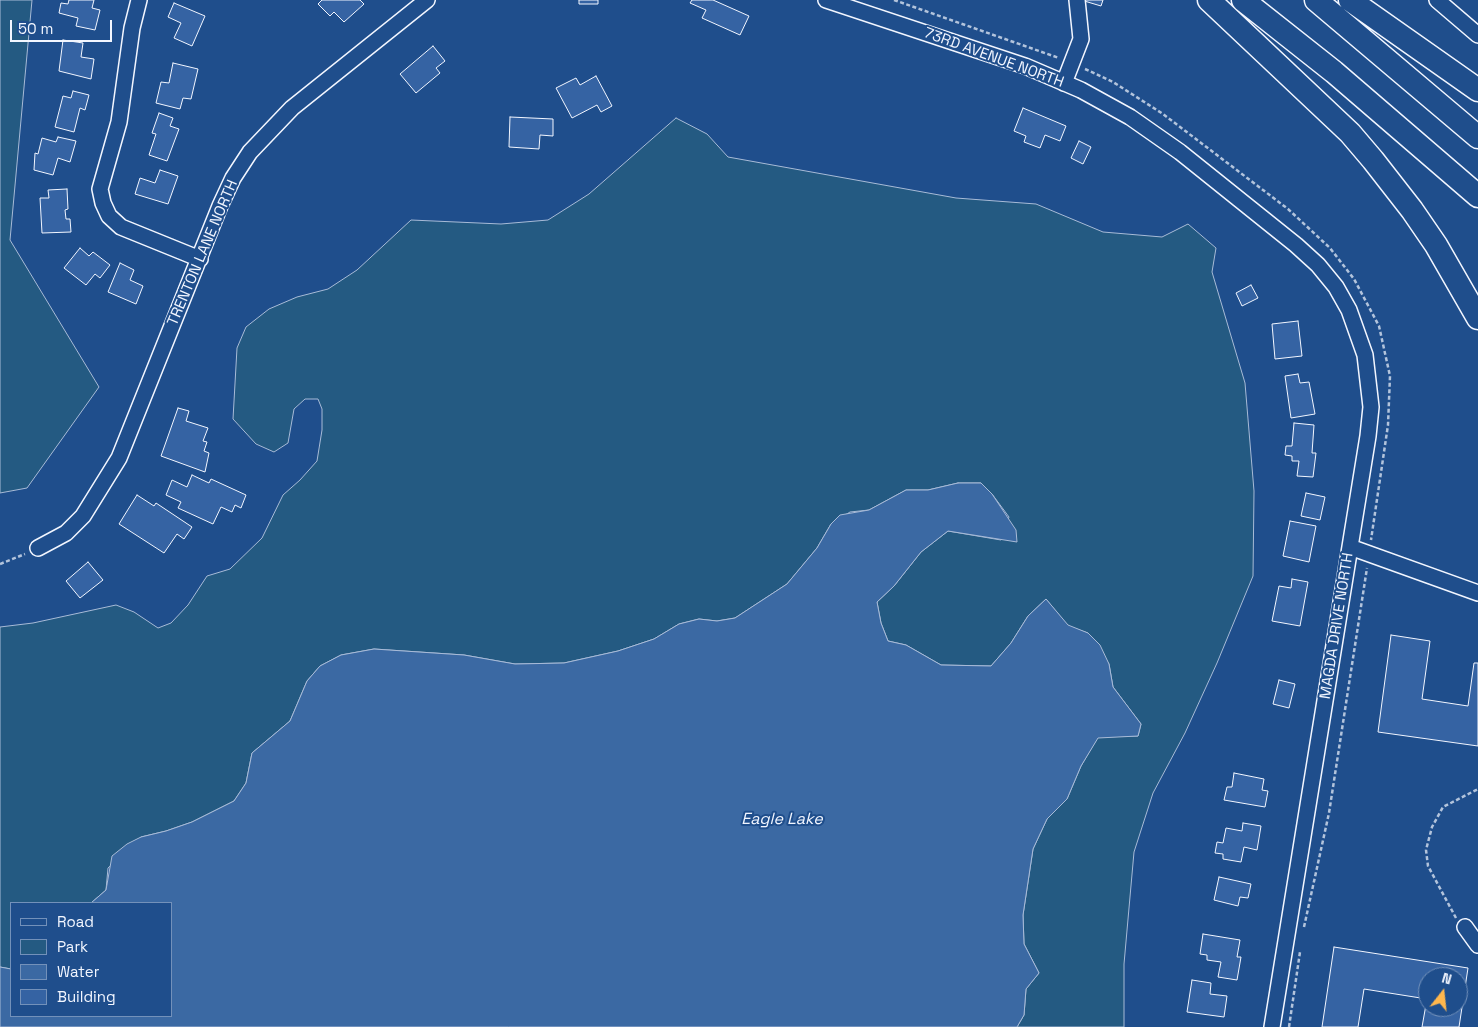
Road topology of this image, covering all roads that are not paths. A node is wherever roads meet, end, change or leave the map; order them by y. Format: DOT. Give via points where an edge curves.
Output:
graph roads {
  1 [pos="139,0"];
  2 [pos="427,0"];
  3 [pos="826,0"];
  4 [pos="1077,0"];
  5 [pos="1209,0"];
  6 [pos="1243,0"];
  7 [pos="1316,0"];
  8 [pos="1350,0"];
  9 [pos="1437,0"];
  10 [pos="1478,35"];
  11 [pos="1064,83"];
  12 [pos="1478,90"];
  13 [pos="1478,136"];
  14 [pos="1478,196"];
  15 [pos="1296,245"];
  16 [pos="200,259"];
  17 [pos="1478,318"];
  18 [pos="1350,547"];
  19 [pos="38,548"];
  20 [pos="1478,593"];
  21 [pos="1464,927"];
  22 [pos="1478,945"];
  23 [pos="1272,1027"];
  1 -- 16 [label="street" via="119,122 100,189 103,203 109,216 121,227"];
  2 -- 16 [label="street, TRENTON LANE NORTH" via="270,129 234,178"];
  3 -- 11 [label="street, 73RD AVENUE NORTH" via="1025,66"];
  4 -- 11 [label="street" via="1081,39"];
  5 -- 17 [label="highway" via="1350,133 1373,160 1436,245"];
  6 -- 14 [label="highway" via="1334,72"];
  7 -- 13 [label="highway"];
  8 -- 12 [label="highway"];
  9 -- 10 [label="street"];
  11 -- 15 [label="street, 73RD AVENUE NORTH" via="1130,117 1173,147"];
  15 -- 18 [label="street, MAGDA DRIVE NORTH" via="1336,287 1349,310 1365,355 1371,407"];
  16 -- 19 [label="street, TRENTON LANE NORTH" via="119,458 83,516 66,533"];
  18 -- 20 [label="street"];
  18 -- 23 [label="street, MAGDA DRIVE NORTH"];
  21 -- 22 [label="street"];
}
